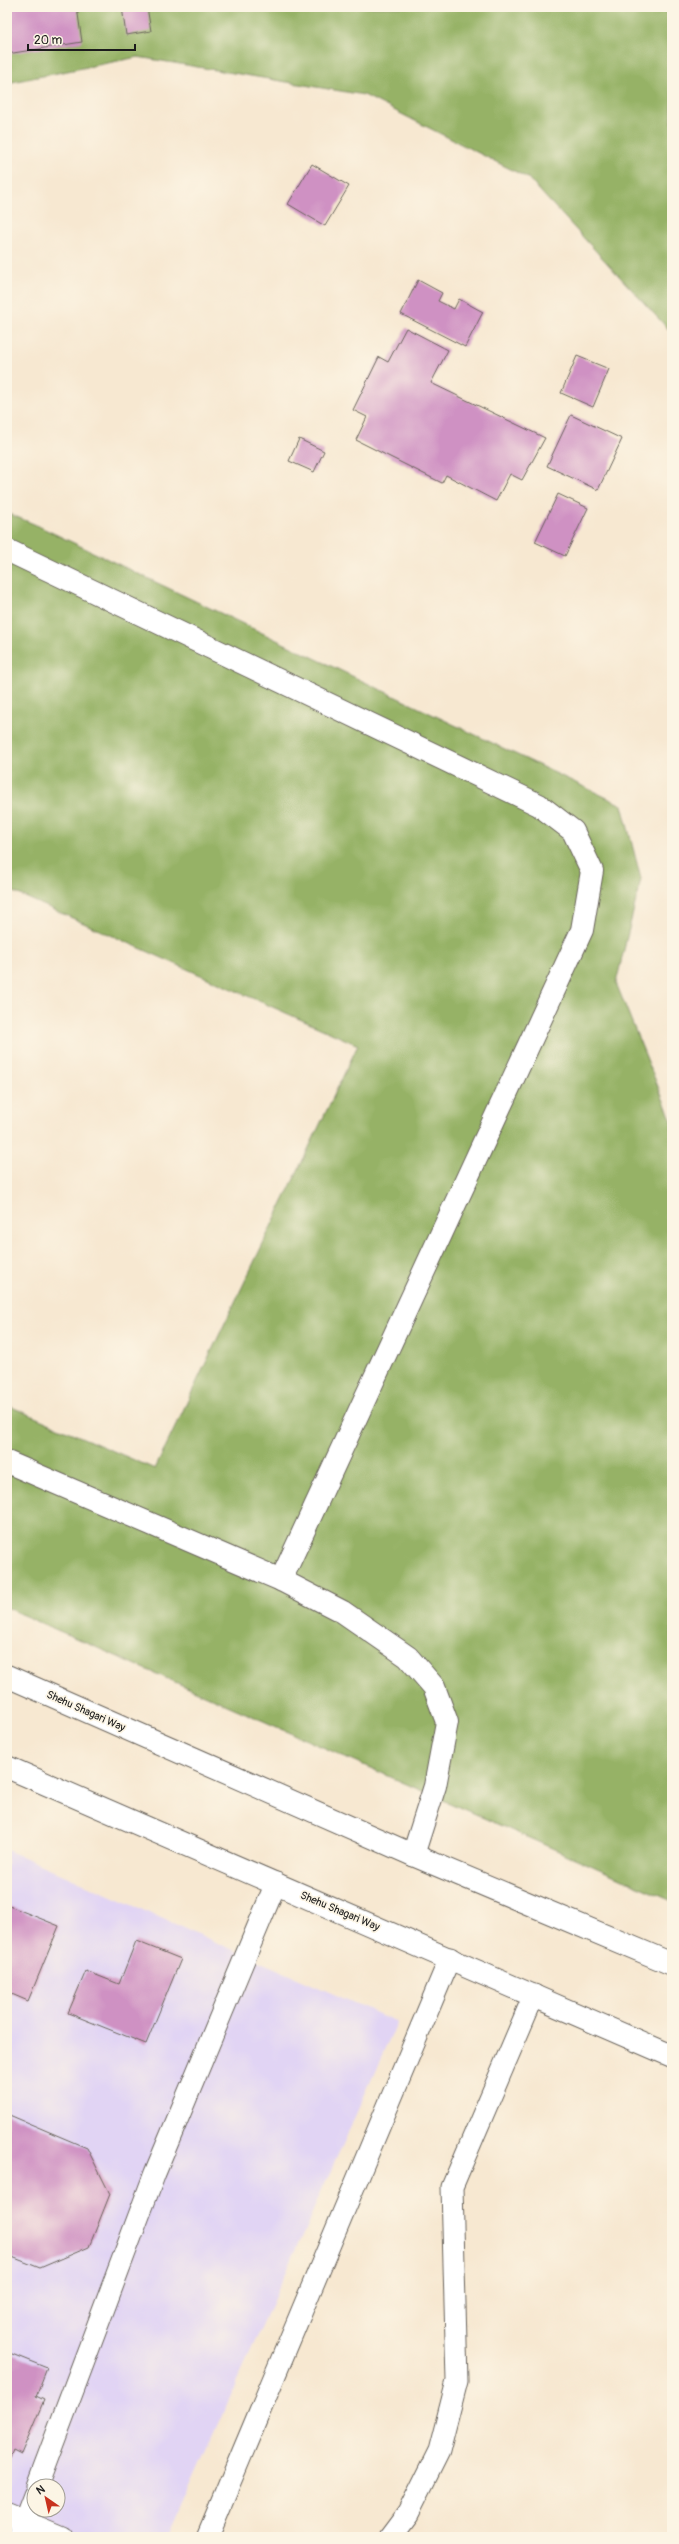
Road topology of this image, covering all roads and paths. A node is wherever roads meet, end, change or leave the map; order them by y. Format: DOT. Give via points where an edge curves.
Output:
graph roads {
  1 [pos="7,550"];
  2 [pos="7,1462"];
  3 [pos="280,1580"];
  4 [pos="7,1676"];
  5 [pos="7,1767"];
  6 [pos="413,1855"];
  7 [pos="276,1883"];
  8 [pos="450,1958"];
  9 [pos="672,1964"];
  10 [pos="534,1995"];
  11 [pos="672,2056"];
  12 [pos="40,2478"];
  13 [pos="26,2508"];
  14 [pos="16,2524"];
  15 [pos="62,2537"];
  16 [pos="207,2537"];
  17 [pos="390,2537"];
  1 -- 3 [label="street" via="539,805 574,831 592,870 582,930"];
  2 -- 3 [label="street"];
  3 -- 6 [label="street" via="343,1612 408,1657 434,1687 447,1722 435,1786"];
  4 -- 6 [label="street, Shehu Shagari Way"];
  5 -- 7 [label="street, Shehu Shagari Way"];
  6 -- 9 [label="street, Shehu Shagari Way"];
  7 -- 8 [label="street, Shehu Shagari Way"];
  7 -- 12 [label="lane" via="155,2173"];
  8 -- 10 [label="street, Shehu Shagari Way"];
  8 -- 16 [label="lane"];
  10 -- 11 [label="street, Shehu Shagari Way"];
  10 -- 17 [label="lane" via="452,2187 457,2381 439,2451 408,2513"];
  13 -- 14 [label="lane"];
  14 -- 15 [label="lane"];
}
